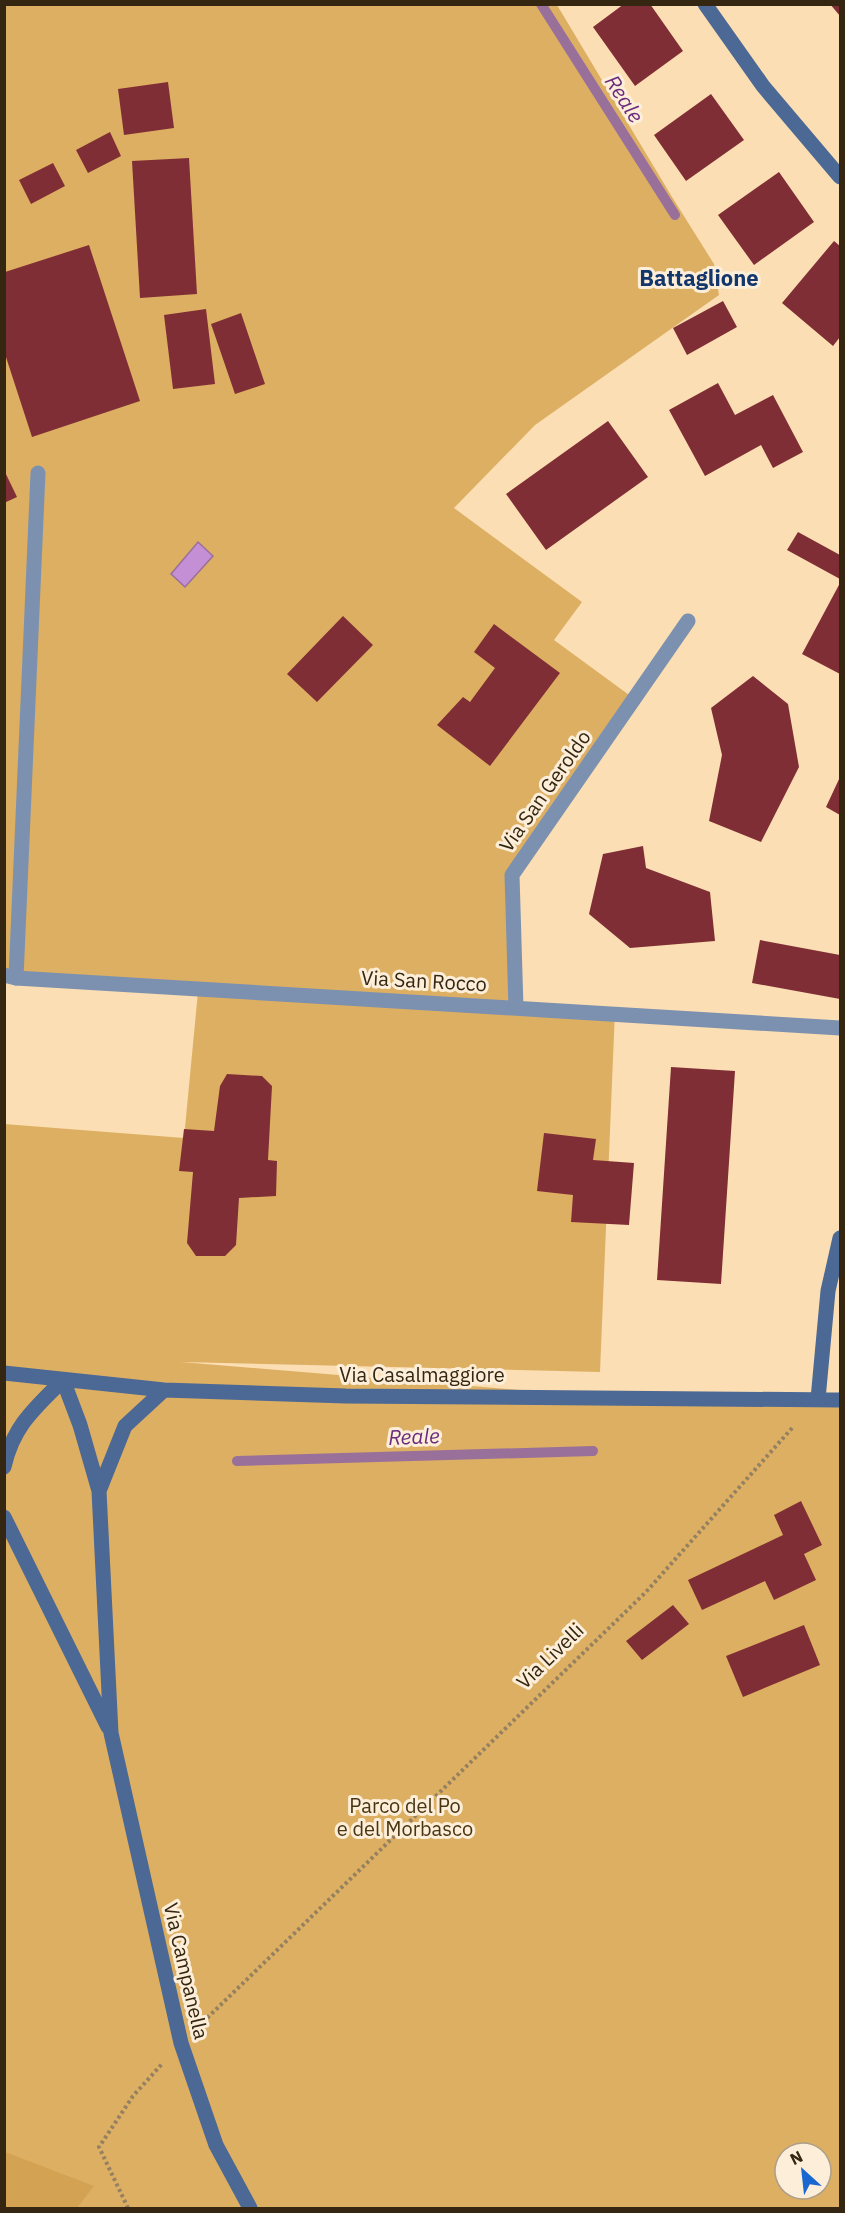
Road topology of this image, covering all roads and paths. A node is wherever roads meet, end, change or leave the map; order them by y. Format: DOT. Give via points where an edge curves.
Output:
graph roads {
  1 [pos="705,4"];
  2 [pos="840,177"];
  3 [pos="38,473"];
  4 [pos="688,621"];
  5 [pos="10,976"];
  6 [pos="516,1008"];
  7 [pos="840,1028"];
  8 [pos="840,1238"];
  9 [pos="4,1373"];
  10 [pos="63,1380"];
  11 [pos="164,1390"];
  12 [pos="818,1399"];
  13 [pos="840,1400"];
  14 [pos="4,1467"];
  15 [pos="99,1491"];
  16 [pos="4,1517"];
  17 [pos="111,1733"];
  18 [pos="181,2043"];
  19 [pos="128,2208"];
  20 [pos="250,2208"];
  1 -- 2 [label="main road" via="763,86"];
  3 -- 5 [label="street"];
  4 -- 6 [label="street, Via San Geroldo" via="512,875"];
  5 -- 6 [label="street, Via San Rocco"];
  6 -- 7 [label="street, Via San Rocco"];
  8 -- 12 [label="main road" via="828,1291"];
  9 -- 10 [label="main road, Via Casalmaggiore"];
  10 -- 11 [label="main road, Via Casalmaggiore"];
  10 -- 14 [label="main road" via="26,1417"];
  10 -- 15 [label="main road, Via Campanella"];
  11 -- 12 [label="main road, Via Casalmaggiore" via="346,1396"];
  11 -- 15 [label="main road, Via Campanella" via="125,1426"];
  12 -- 13 [label="main road, Via Casalmaggiore"];
  12 -- 18 [label="path, Via Livelli" via="646,1592"];
  15 -- 17 [label="main road, Via Campanella"];
  16 -- 17 [label="main road, Via Campanella"];
  17 -- 18 [label="main road, Via Campanella"];
  18 -- 19 [label="path, Via Livelli" via="133,2096 99,2146"];
  18 -- 20 [label="main road, Via Campanella" via="216,2145"];
}
